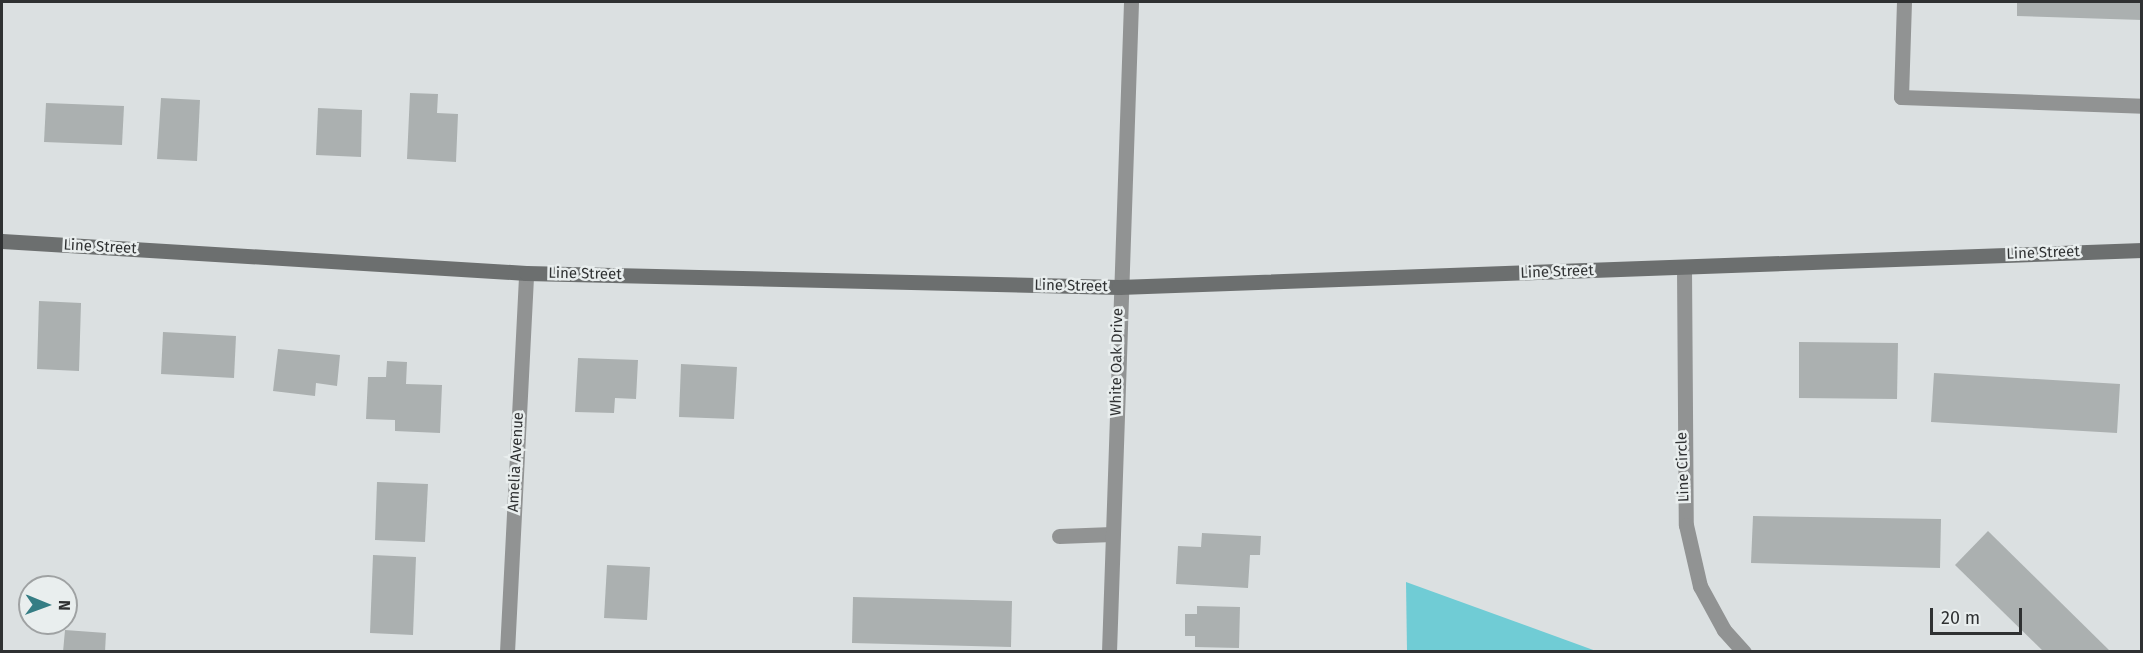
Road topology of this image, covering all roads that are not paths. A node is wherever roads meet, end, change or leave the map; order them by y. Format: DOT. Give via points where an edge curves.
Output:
graph roads {
  1 [pos="1131,2"];
  2 [pos="1904,2"];
  3 [pos="2142,106"];
  4 [pos="2,241"];
  5 [pos="2142,250"];
  6 [pos="1684,268"];
  7 [pos="526,273"];
  8 [pos="1119,287"];
  9 [pos="1112,534"];
  10 [pos="1059,536"];
  11 [pos="507,651"];
  12 [pos="1109,651"];
  13 [pos="1744,651"];
  1 -- 8 [label="street, White Oak Drive"];
  2 -- 3 [label="street" via="1901,97"];
  4 -- 7 [label="street, Line Street"];
  5 -- 6 [label="street, Line Street"];
  6 -- 8 [label="street, Line Street"];
  6 -- 13 [label="street, Line Circle" via="1686,525 1700,586 1724,630"];
  7 -- 8 [label="street, Line Street"];
  7 -- 11 [label="street, Amelia Avenue"];
  8 -- 9 [label="street, White Oak Drive"];
  9 -- 10 [label="street"];
  9 -- 12 [label="street, White Oak Drive"];
}
